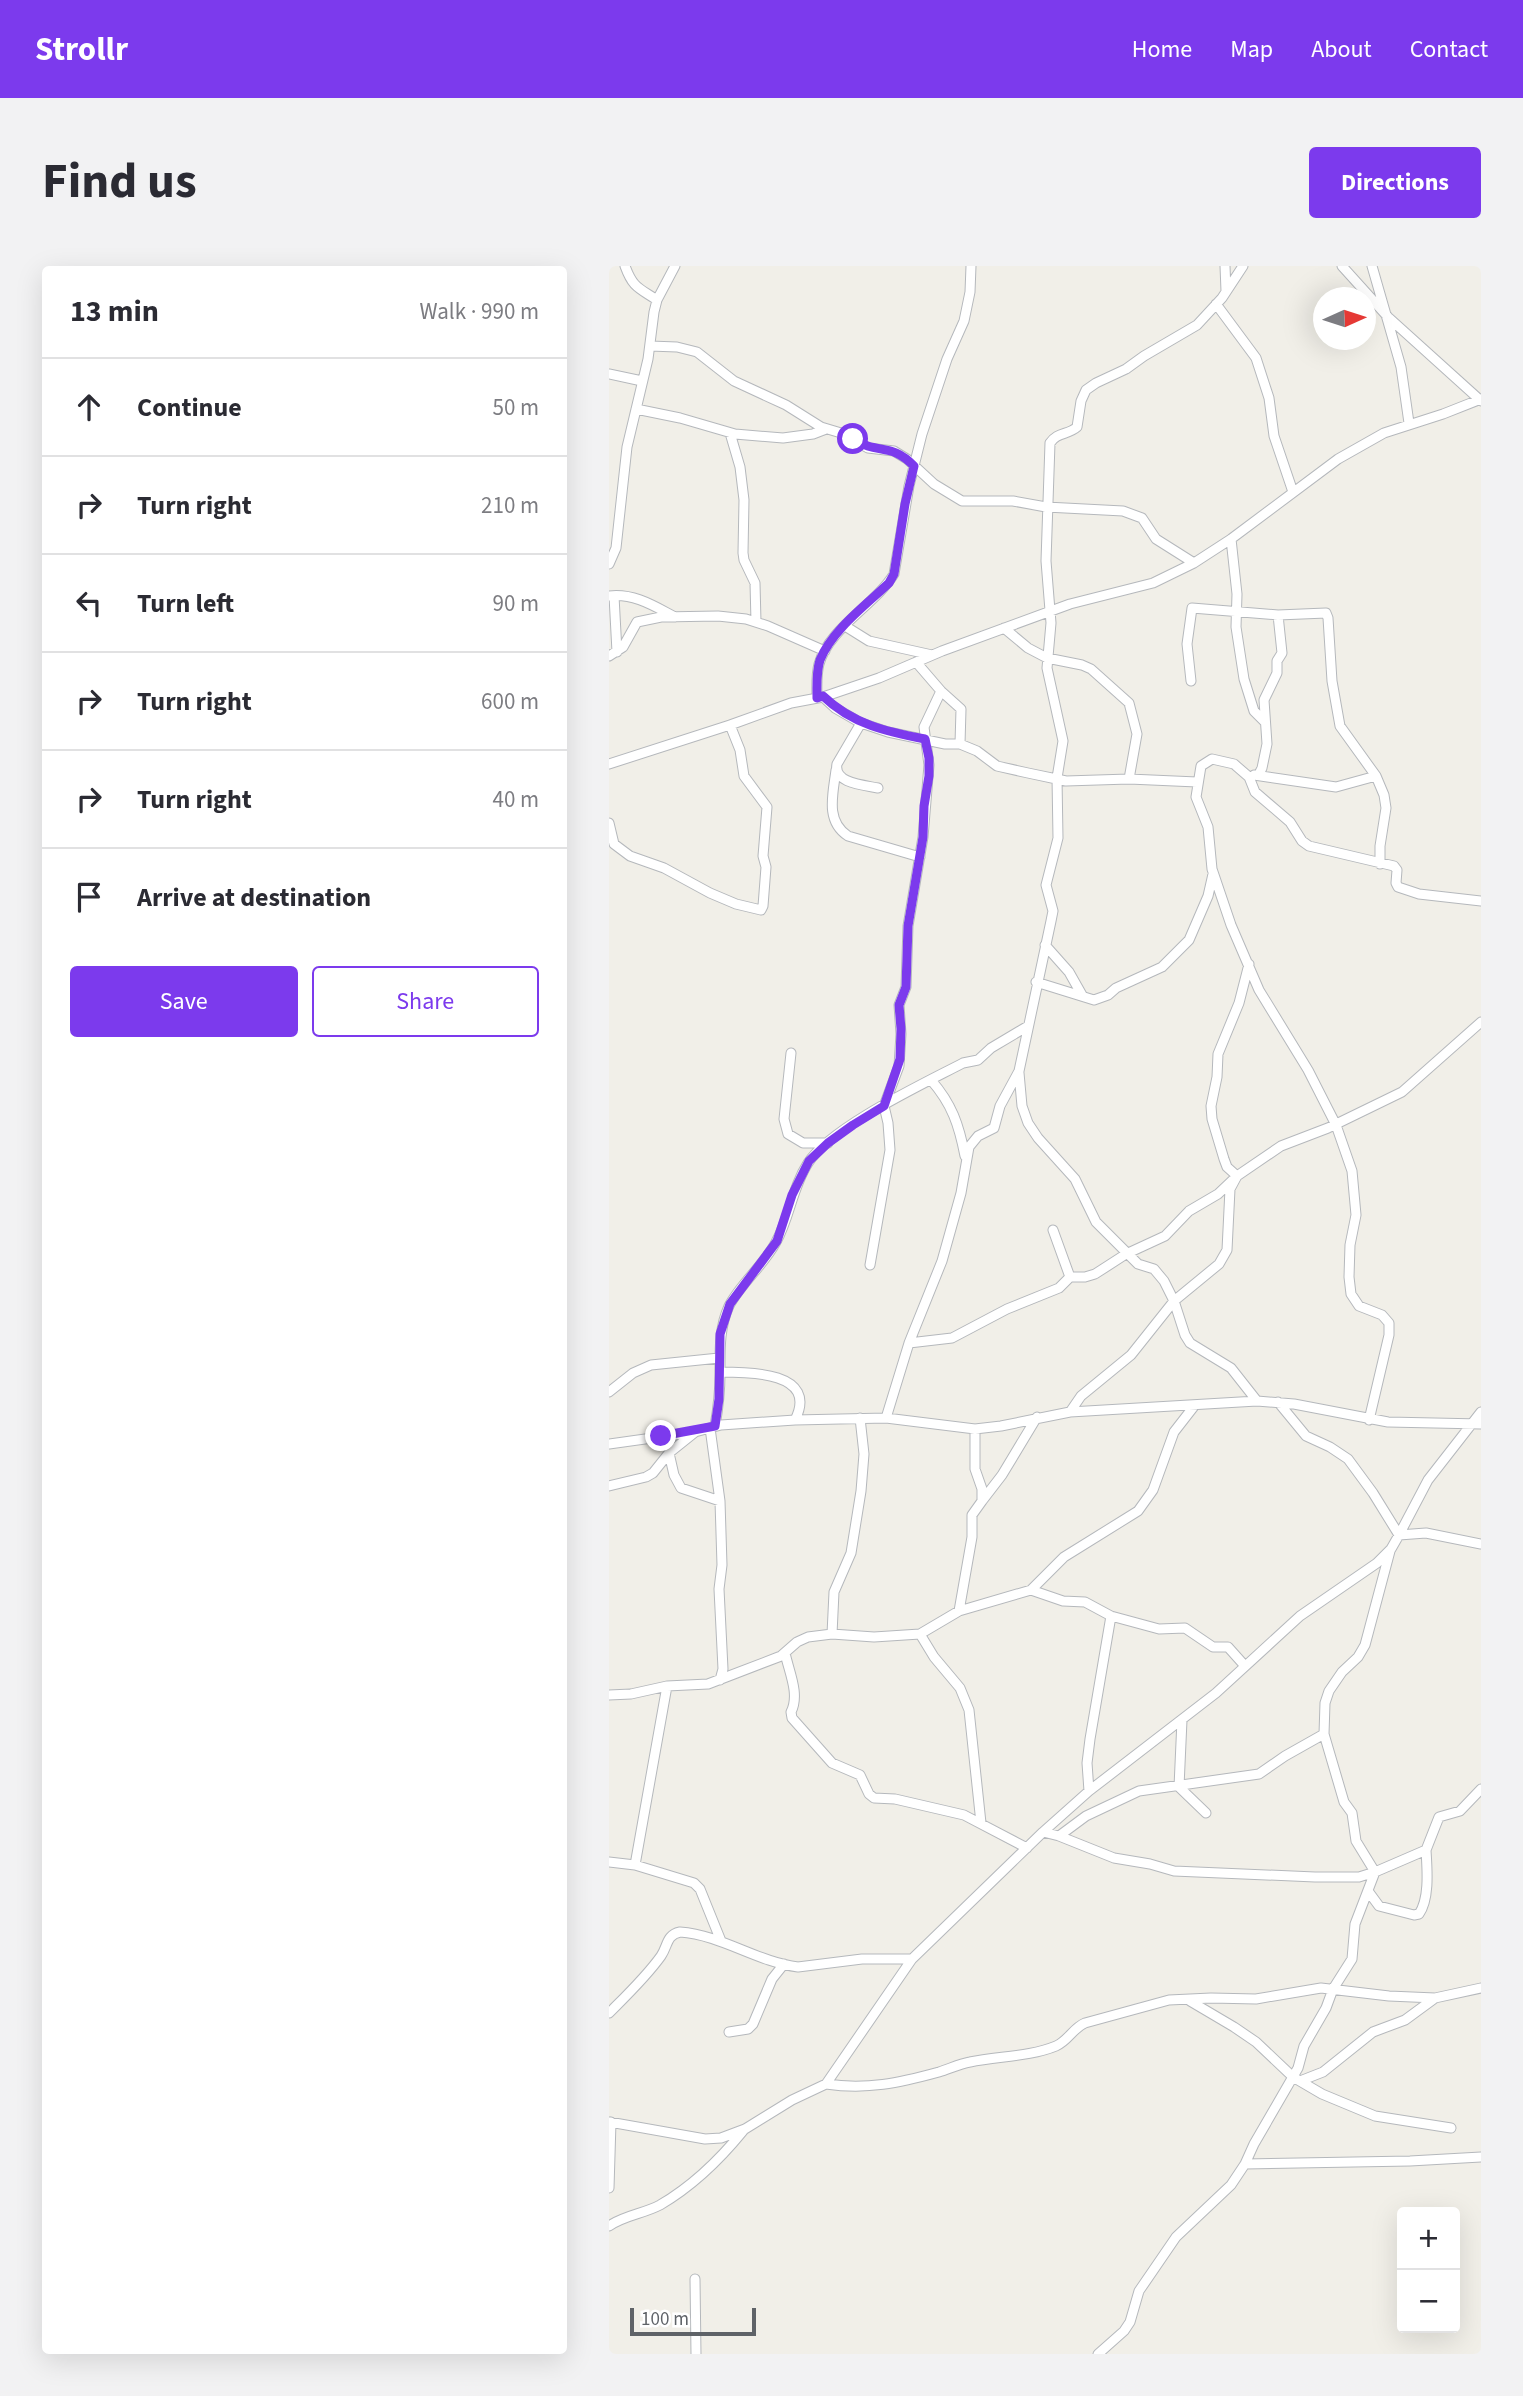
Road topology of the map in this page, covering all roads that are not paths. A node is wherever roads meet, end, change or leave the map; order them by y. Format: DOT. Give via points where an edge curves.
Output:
graph roads {
  1 [pos="625,266"];
  2 [pos="675,266"];
  3 [pos="971,266"];
  4 [pos="1226,266"];
  5 [pos="1243,266"];
  6 [pos="1342,266"];
  7 [pos="1372,266"];
  8 [pos="1226,291"];
  9 [pos="657,300"];
  10 [pos="1216,304"];
  11 [pos="1388,317"];
  12 [pos="650,346"];
  13 [pos="609,373"];
  14 [pos="642,381"];
  15 [pos="1480,400"];
  16 [pos="636,409"];
  17 [pos="1409,423"];
  18 [pos="826,429"];
  19 [pos="730,433"];
  20 [pos="914,466"];
  21 [pos="1293,492"];
  22 [pos="1046,507"];
  23 [pos="1231,539"];
  24 [pos="1194,563"];
  25 [pos="609,564"];
  26 [pos="611,596"];
  27 [pos="1236,610"];
  28 [pos="1051,612"];
  29 [pos="1277,615"];
  30 [pos="677,618"];
  31 [pos="756,622"];
  32 [pos="845,626"];
  33 [pos="1004,628"];
  34 [pos="825,651"];
  35 [pos="613,654"];
  36 [pos="932,655"];
  37 [pos="1047,658"];
  38 [pos="916,662"];
  39 [pos="1191,681"];
  40 [pos="941,691"];
  41 [pos="820,697"];
  42 [pos="1264,721"];
  43 [pos="861,723"];
  44 [pos="730,725"];
  45 [pos="925,739"];
  46 [pos="960,744"];
  47 [pos="609,764"];
  48 [pos="836,770"];
  49 [pos="1254,776"];
  50 [pos="1375,776"];
  51 [pos="1057,778"];
  52 [pos="1129,779"];
  53 [pos="1197,782"];
  54 [pos="877,788"];
  55 [pos="609,823"];
  56 [pos="920,857"];
  57 [pos="1380,864"];
  58 [pos="1213,872"];
  59 [pos="1481,901"];
  60 [pos="1045,945"];
  61 [pos="1249,964"];
  62 [pos="1036,982"];
  63 [pos="1082,995"];
  64 [pos="1481,1022"];
  65 [pos="1027,1026"];
  66 [pos="791,1053"];
  67 [pos="1019,1071"];
  68 [pos="931,1080"];
  69 [pos="884,1106"];
  70 [pos="1336,1125"];
  71 [pos="828,1143"];
  72 [pos="966,1158"];
  73 [pos="1237,1176"];
  74 [pos="1053,1230"];
  75 [pos="1126,1254"];
  76 [pos="870,1265"];
  77 [pos="1070,1277"];
  78 [pos="1174,1301"];
  79 [pos="909,1343"];
  80 [pos="719,1358"];
  81 [pos="720,1371"];
  82 [pos="609,1392"];
  83 [pos="1257,1401"];
  84 [pos="1277,1402"];
  85 [pos="1195,1405"];
  86 [pos="1070,1412"];
  87 [pos="1481,1412"];
  88 [pos="860,1418"];
  89 [pos="886,1418"];
  90 [pos="1037,1418"];
  91 [pos="795,1420"];
  92 [pos="1369,1420"];
  93 [pos="1471,1424"];
  94 [pos="1481,1424"];
  95 [pos="713,1427"];
  96 [pos="975,1429"];
  97 [pos="695,1432"];
  98 [pos="609,1444"];
  99 [pos="670,1453"];
  100 [pos="609,1486"];
  101 [pos="720,1501"];
  102 [pos="982,1501"];
  103 [pos="1399,1535"];
  104 [pos="1481,1544"];
  105 [pos="1391,1549"];
  106 [pos="1031,1590"];
  107 [pos="959,1611"];
  108 [pos="1111,1616"];
  109 [pos="832,1634"];
  110 [pos="920,1634"];
  111 [pos="785,1653"];
  112 [pos="1245,1666"];
  113 [pos="720,1680"];
  114 [pos="667,1686"];
  115 [pos="609,1695"];
  116 [pos="1182,1720"];
  117 [pos="1324,1734"];
  118 [pos="1179,1787"];
  119 [pos="1481,1789"];
  120 [pos="1089,1791"];
  121 [pos="1206,1813"];
  122 [pos="981,1823"];
  123 [pos="1043,1832"];
  124 [pos="1059,1836"];
  125 [pos="1027,1848"];
  126 [pos="1426,1850"];
  127 [pos="609,1862"];
  128 [pos="635,1864"];
  129 [pos="1375,1872"];
  130 [pos="1368,1891"];
  131 [pos="721,1941"];
  132 [pos="912,1959"];
  133 [pos="784,1964"];
  134 [pos="1333,1989"];
  135 [pos="1481,1989"];
  136 [pos="1435,1998"];
  137 [pos="1185,1999"];
  138 [pos="609,2013"];
  139 [pos="729,2032"];
  140 [pos="1296,2079"];
  141 [pos="826,2084"];
  142 [pos="610,2122"];
  143 [pos="1451,2128"];
  144 [pos="745,2129"];
  145 [pos="1481,2157"];
  146 [pos="1245,2164"];
  147 [pos="609,2188"];
  148 [pos="609,2226"];
  149 [pos="695,2279"];
  150 [pos="696,2354"];
  151 [pos="1098,2354"];
  1 -- 9 [label="street" via="634,285"];
  2 -- 9 [label="street"];
  3 -- 20 [label="street" via="964,321 947,359"];
  4 -- 8 [label="street"];
  5 -- 8 [label="street"];
  6 -- 11 [label="street"];
  7 -- 11 [label="street"];
  8 -- 10 [label="street"];
  9 -- 12 [label="street"];
  10 -- 21 [label="street" via="1256,358"];
  10 -- 22 [label="street" via="1197,325 1086,390 1077,427 1056,435 1050,443"];
  11 -- 15 [label="street"];
  11 -- 17 [label="street"];
  12 -- 14 [label="street"];
  12 -- 18 [label="street" via="697,352 734,381"];
  13 -- 14 [label="street"];
  14 -- 16 [label="street"];
  15 -- 17 [label="street"];
  16 -- 19 [label="street"];
  16 -- 25 [label="street" via="616,548"];
  17 -- 21 [label="street" via="1338,459"];
  18 -- 19 [label="street" via="783,438"];
  18 -- 20 [label="street" via="868,448 894,451"];
  19 -- 31 [label="street" via="743,484 743,553 755,583"];
  20 -- 22 [label="street" via="962,501 1013,501"];
  20 -- 32 [label="street" via="894,574"];
  21 -- 23 [label="street"];
  22 -- 24 [label="street" via="1135,514 1156,539"];
  22 -- 28 [label="street" via="1046,585"];
  23 -- 24 [label="street"];
  23 -- 27 [label="street"];
  24 -- 28 [label="street" via="1153,583"];
  26 -- 30 [label="street" via="645,601"];
  26 -- 35 [label="street"];
  27 -- 29 [label="street"];
  27 -- 39 [label="street" via="1192,608 1187,644"];
  27 -- 42 [label="street" via="1244,679 1254,711"];
  28 -- 33 [label="street"];
  28 -- 37 [label="street"];
  29 -- 42 [label="street" via="1282,653 1266,694"];
  29 -- 50 [label="street" via="1326,613 1340,726"];
  30 -- 31 [label="street" via="729,617"];
  30 -- 35 [label="street" via="637,622 623,647"];
  31 -- 34 [label="street"];
  32 -- 34 [label="street"];
  32 -- 36 [label="street" via="869,640"];
  33 -- 36 [label="street"];
  33 -- 37 [label="street"];
  34 -- 41 [label="street" via="820,662"];
  36 -- 38 [label="street"];
  37 -- 51 [label="street" via="1063,741"];
  37 -- 52 [label="street" via="1086,666 1129,704 1137,734"];
  38 -- 40 [label="street"];
  38 -- 41 [label="street"];
  40 -- 45 [label="street" via="927,715"];
  40 -- 46 [label="street" via="961,709"];
  41 -- 43 [label="street"];
  41 -- 44 [label="street"];
  42 -- 49 [label="street" via="1267,744 1262,768"];
  43 -- 45 [label="street"];
  43 -- 48 [label="street"];
  44 -- 47 [label="street"];
  44 -- 55 [label="street" via="744,776 767,807 761,909 727,901 630,856 614,844"];
  45 -- 46 [label="street"];
  45 -- 56 [label="street" via="929,776"];
  46 -- 51 [label="street" via="996,765"];
  48 -- 54 [label="street" via="839,776"];
  48 -- 56 [label="street" via="832,811 840,831"];
  49 -- 50 [label="street" via="1336,787"];
  49 -- 53 [label="street" via="1234,764 1212,759 1201,766"];
  49 -- 57 [label="street" via="1255,792 1290,822 1309,846"];
  50 -- 57 [label="street" via="1386,808"];
  51 -- 52 [label="street"];
  51 -- 60 [label="street" via="1058,838 1046,885 1053,911"];
  52 -- 53 [label="street"];
  53 -- 58 [label="street" via="1196,797 1208,827"];
  56 -- 69 [label="street" via="908,926 906,987 899,1005 900,1059"];
  57 -- 59 [label="street" via="1398,870 1398,887"];
  58 -- 61 [label="street"];
  58 -- 63 [label="street" via="1209,896 1189,940 1166,964 1099,999"];
  60 -- 62 [label="street"];
  60 -- 63 [label="street"];
  61 -- 70 [label="street" via="1259,990"];
  61 -- 73 [label="street" via="1218,1054 1211,1106 1224,1159"];
  62 -- 63 [label="street"];
  62 -- 65 [label="street"];
  64 -- 70 [label="street" via="1402,1092"];
  65 -- 67 [label="street"];
  65 -- 68 [label="street" via="978,1060"];
  66 -- 71 [label="street" via="784,1119 788,1133 803,1143"];
  67 -- 72 [label="street" via="994,1128 975,1138"];
  67 -- 75 [label="street" via="1028,1123 1075,1179 1096,1222"];
  68 -- 69 [label="street"];
  68 -- 72 [label="street" via="948,1100"];
  69 -- 71 [label="street"];
  69 -- 76 [label="street" via="890,1150"];
  70 -- 73 [label="street" via="1281,1146"];
  70 -- 92 [label="street" via="1355,1190 1351,1294 1359,1306 1382,1315 1389,1323"];
  71 -- 80 [label="street" via="809,1161 777,1241 730,1304 720,1334"];
  72 -- 79 [label="street" via="946,1250"];
  73 -- 75 [label="street" via="1189,1211 1165,1236"];
  73 -- 78 [label="street" via="1230,1189 1227,1250 1219,1264"];
  74 -- 77 [label="street"];
  75 -- 77 [label="street" via="1095,1274"];
  75 -- 78 [label="street" via="1154,1269"];
  77 -- 79 [label="street" via="1059,1288 952,1338"];
  78 -- 83 [label="street" via="1190,1343 1231,1368"];
  78 -- 86 [label="street" via="1131,1355 1081,1396"];
  79 -- 89 [label="street"];
  80 -- 81 [label="street"];
  80 -- 82 [label="street" via="651,1365"];
  81 -- 91 [label="street" via="756,1373 791,1383 801,1407"];
  81 -- 95 [label="street"];
  83 -- 84 [label="street"];
  83 -- 85 [label="street"];
  84 -- 92 [label="street"];
  84 -- 103 [label="street" via="1306,1436 1348,1459"];
  85 -- 86 [label="street"];
  85 -- 106 [label="street" via="1174,1432 1153,1490 1138,1511 1064,1557"];
  86 -- 90 [label="street"];
  87 -- 93 [label="street"];
  88 -- 89 [label="street"];
  88 -- 91 [label="street"];
  88 -- 109 [label="street" via="864,1454 861,1491 851,1553 834,1592"];
  89 -- 96 [label="street"];
  90 -- 96 [label="street"];
  90 -- 102 [label="street"];
  91 -- 95 [label="street"];
  92 -- 93 [label="street"];
  93 -- 94 [label="street"];
  93 -- 103 [label="street" via="1428,1480"];
  95 -- 97 [label="street"];
  95 -- 101 [label="street"];
  96 -- 102 [label="street" via="975,1469"];
  97 -- 98 [label="street"];
  97 -- 99 [label="street"];
  99 -- 100 [label="street" via="646,1477"];
  99 -- 101 [label="street" via="681,1488"];
  101 -- 113 [label="street"];
  102 -- 107 [label="street" via="972,1515"];
  103 -- 104 [label="street" via="1426,1534"];
  103 -- 105 [label="street"];
  105 -- 112 [label="street" via="1300,1616"];
  105 -- 117 [label="street" via="1362,1651 1327,1698"];
  106 -- 107 [label="street"];
  106 -- 108 [label="street" via="1063,1601 1085,1602"];
  107 -- 110 [label="street"];
  108 -- 112 [label="street" via="1159,1629 1185,1628 1213,1647 1228,1647"];
  108 -- 120 [label="street" via="1087,1763"];
  109 -- 110 [label="street"];
  109 -- 111 [label="street" via="802,1639"];
  110 -- 122 [label="street" via="960,1688 969,1710"];
  111 -- 113 [label="street"];
  111 -- 122 [label="street" via="795,1694 792,1718 832,1763 860,1775 874,1798 920,1804"];
  112 -- 116 [label="street"];
  113 -- 114 [label="street"];
  114 -- 115 [label="street"];
  114 -- 128 [label="street"];
  116 -- 118 [label="street"];
  116 -- 120 [label="street"];
  117 -- 118 [label="street" via="1259,1774"];
  117 -- 129 [label="street" via="1344,1802 1352,1813 1356,1841"];
  118 -- 121 [label="street"];
  118 -- 124 [label="street" via="1133,1794 1086,1816"];
  119 -- 126 [label="street" via="1459,1811 1439,1817"];
  120 -- 123 [label="street"];
  122 -- 125 [label="street"];
  123 -- 124 [label="street"];
  123 -- 125 [label="street"];
  124 -- 129 [label="street" via="1114,1858 1174,1871 1315,1877 1359,1877"];
  125 -- 132 [label="street"];
  126 -- 129 [label="street"];
  126 -- 130 [label="street" via="1425,1892 1419,1914 1379,1906"];
  127 -- 128 [label="street"];
  128 -- 131 [label="street" via="694,1883"];
  129 -- 130 [label="street"];
  130 -- 134 [label="street" via="1355,1924 1352,1959"];
  131 -- 133 [label="street"];
  131 -- 138 [label="street" via="689,1932 674,1933 633,1990"];
  132 -- 133 [label="street" via="862,1959 798,1967"];
  132 -- 141 [label="street"];
  133 -- 139 [label="street" via="772,1979 753,2024"];
  134 -- 136 [label="street"];
  134 -- 137 [label="street" via="1256,1999"];
  134 -- 140 [label="street" via="1304,2046"];
  135 -- 136 [label="street"];
  136 -- 140 [label="street" via="1397,2024 1373,2032 1324,2072"];
  137 -- 140 [label="street" via="1255,2042"];
  137 -- 141 [label="street" via="1085,2023 1045,2050 968,2062 882,2086"];
  140 -- 143 [label="street" via="1375,2116"];
  140 -- 146 [label="street"];
  141 -- 144 [label="street"];
  142 -- 144 [label="street" via="705,2139"];
  142 -- 147 [label="street"];
  144 -- 148 [label="street" via="671,2198"];
  145 -- 146 [label="street"];
  146 -- 151 [label="street" via="1231,2185 1176,2236 1139,2291 1130,2322"];
  149 -- 150 [label="street"];
}
